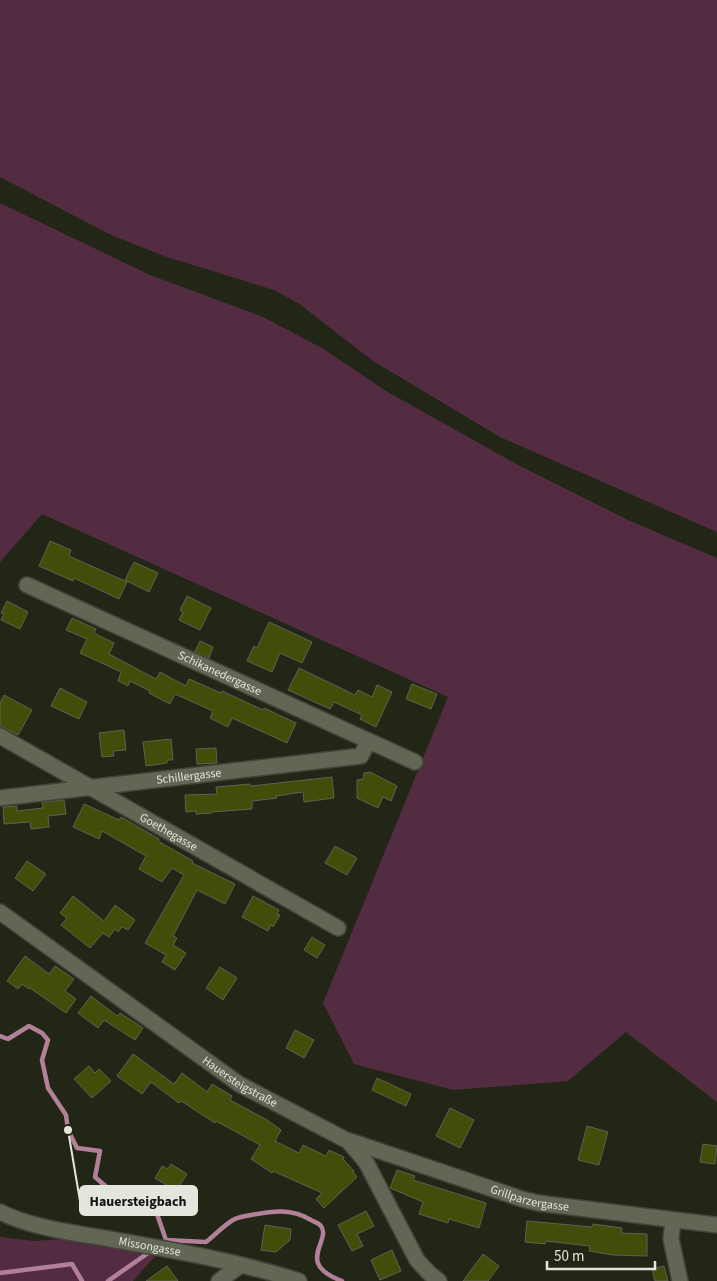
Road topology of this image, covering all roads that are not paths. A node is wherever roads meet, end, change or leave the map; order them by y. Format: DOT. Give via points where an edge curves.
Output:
graph roads {
  1 [pos="27,585"];
  2 [pos="0,736"];
  3 [pos="368,742"];
  4 [pos="415,762"];
  5 [pos="91,787"];
  6 [pos="0,798"];
  7 [pos="0,912"];
  8 [pos="338,928"];
  9 [pos="348,1141"];
  10 [pos="0,1212"];
  11 [pos="673,1220"];
  12 [pos="717,1225"];
  13 [pos="241,1265"];
  14 [pos="219,1281"];
  15 [pos="299,1281"];
  16 [pos="439,1281"];
  17 [pos="680,1281"];
  1 -- 3 [label="street, Schikanedergasse"];
  2 -- 5 [label="street, Goethegasse"];
  3 -- 4 [label="street, Schikanedergasse"];
  3 -- 5 [label="street, Schillergasse" via="361,756"];
  5 -- 6 [label="street, Schillergasse"];
  5 -- 8 [label="street, Goethegasse"];
  7 -- 9 [label="street, Hauersteigstraße" via="239,1084"];
  9 -- 11 [label="street, Grillparzergasse" via="538,1203"];
  9 -- 16 [label="street, Hauersteigstraße" via="366,1162 417,1260"];
  10 -- 13 [label="street, Missongasse" via="49,1228"];
  11 -- 12 [label="street, Grillparzergasse"];
  11 -- 17 [label="street" via="671,1239"];
  13 -- 14 [label="street"];
  13 -- 15 [label="street, Missongasse"];
}
